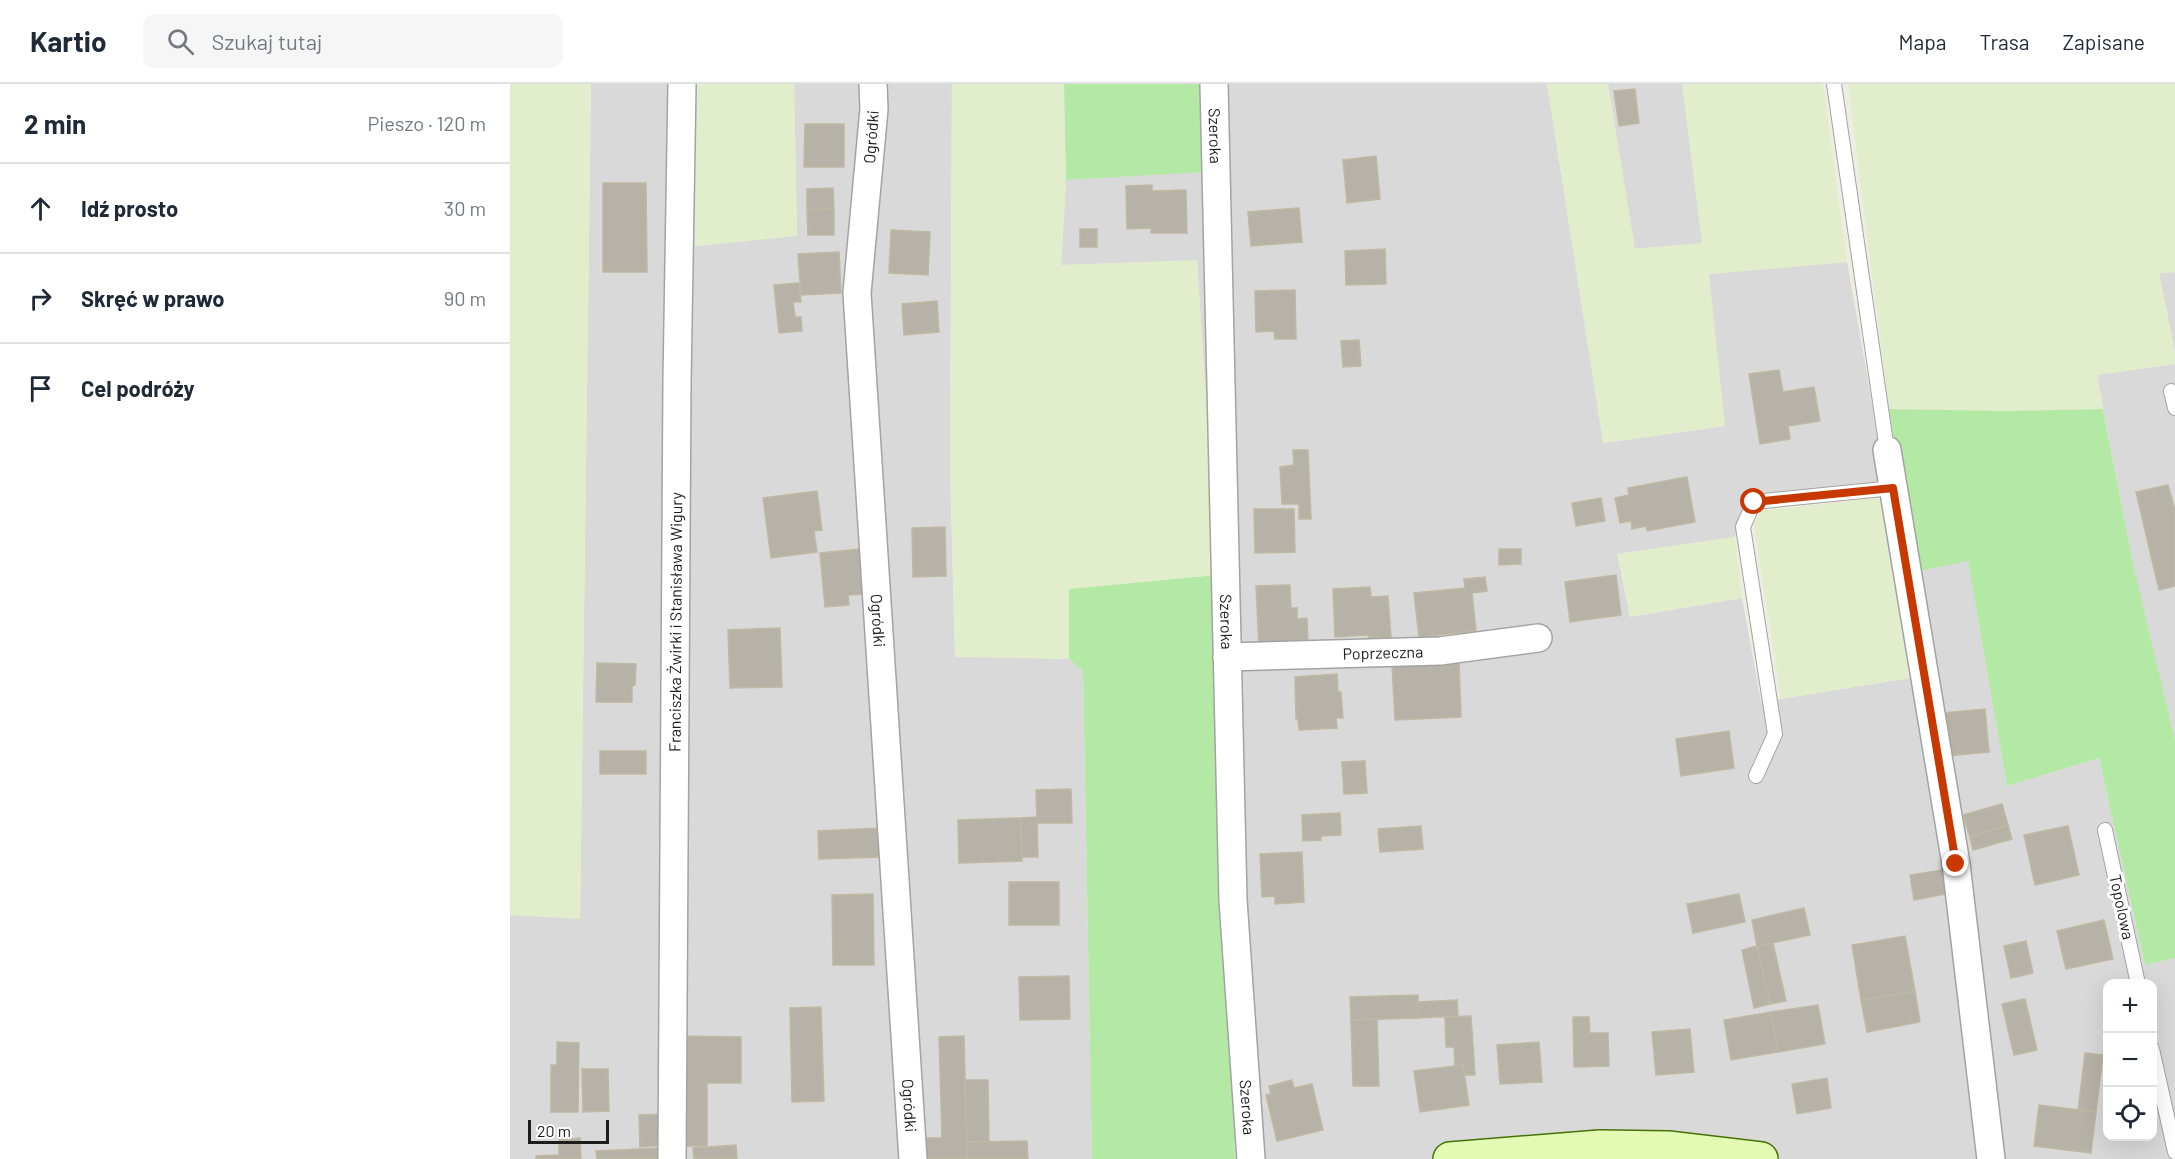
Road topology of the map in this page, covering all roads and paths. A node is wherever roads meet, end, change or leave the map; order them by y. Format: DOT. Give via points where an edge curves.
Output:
graph roads {
  1 [pos="682,84"];
  2 [pos="873,84"];
  3 [pos="1214,84"];
  4 [pos="1834,84"];
  5 [pos="2171,391"];
  6 [pos="2175,408"];
  7 [pos="1887,450"];
  8 [pos="1893,488"];
  9 [pos="1538,638"];
  10 [pos="1227,657"];
  11 [pos="1756,776"];
  12 [pos="2105,830"];
  13 [pos="2137,979"];
  14 [pos="2157,1071"];
  15 [pos="2175,1152"];
  16 [pos="1603,1153"];
  17 [pos="672,1159"];
  18 [pos="913,1159"];
  19 [pos="1251,1159"];
  20 [pos="1450,1159"];
  21 [pos="1761,1159"];
  22 [pos="1991,1159"];
  1 -- 17 [label="street, Franciszka Żwirki i Stanisława Wigury"];
  2 -- 18 [label="street, Ogródki" via="857,294"];
  3 -- 10 [label="street, Szeroka"];
  4 -- 7 [label="lane"];
  5 -- 6 [label="lane"];
  7 -- 8 [label="street"];
  8 -- 11 [label="lane" via="1754,502 1743,527 1775,734"];
  8 -- 22 [label="street" via="1956,864"];
  9 -- 10 [label="street, Poprzeczna" via="1440,651"];
  10 -- 19 [label="street, Szeroka" via="1233,900"];
  12 -- 13 [label="lane, Topolowa"];
  14 -- 15 [label="lane"];
  16 -- 20 [label="main road"];
  16 -- 21 [label="main road" via="1668,1148"];
}
